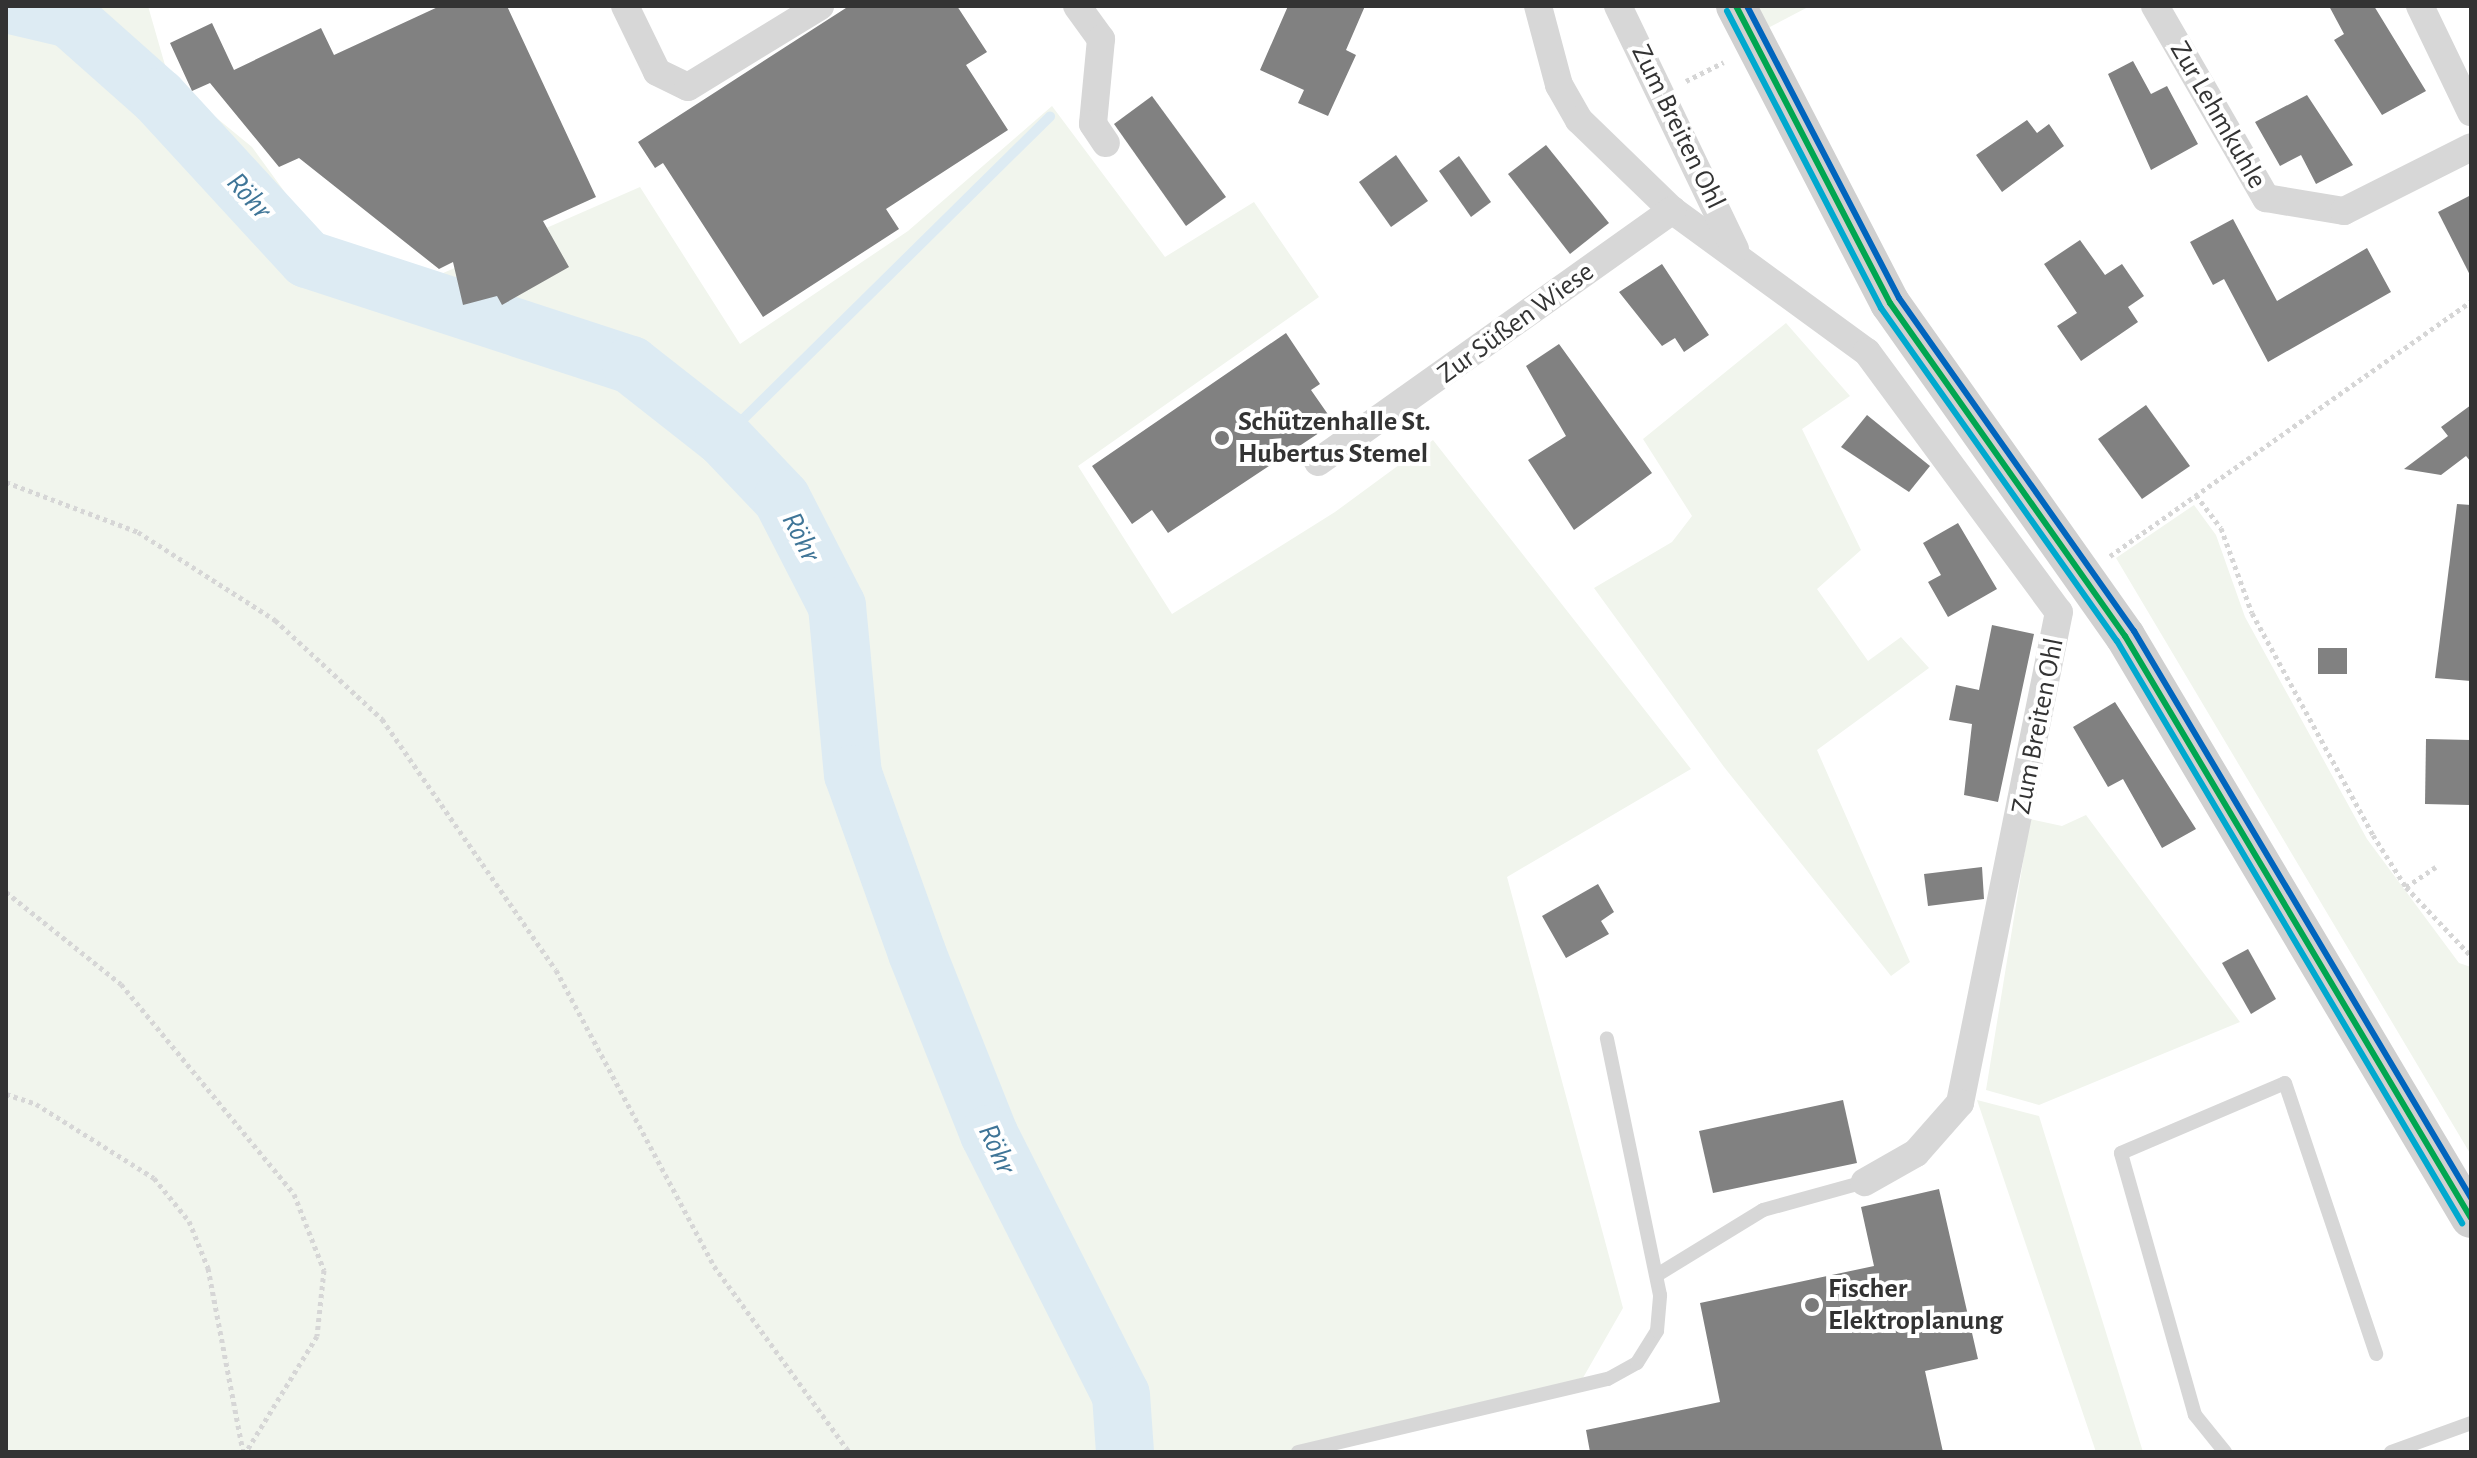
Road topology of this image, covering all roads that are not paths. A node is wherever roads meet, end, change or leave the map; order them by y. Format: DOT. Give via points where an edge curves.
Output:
graph roads {
  1 [pos="625,6"];
  2 [pos="820,6"];
  3 [pos="1077,6"];
  4 [pos="1538,6"];
  5 [pos="1618,6"];
  6 [pos="1736,6"];
  7 [pos="2155,6"];
  8 [pos="2420,6"];
  9 [pos="2471,112"];
  10 [pos="1106,143"];
  11 [pos="2471,147"];
  12 [pos="1672,210"];
  13 [pos="1735,249"];
  14 [pos="1318,462"];
  15 [pos="1607,1038"];
  16 [pos="1865,1182"];
  17 [pos="2471,1218"];
  18 [pos="1657,1275"];
  19 [pos="2376,1354"];
  20 [pos="2471,1423"];
  21 [pos="1298,1452"];
  22 [pos="2225,1452"];
  23 [pos="2391,1452"];
  1 -- 2 [label="street" via="657,72 688,87"];
  3 -- 10 [label="street" via="1101,39 1093,124"];
  4 -- 12 [label="street, Zum Breiten Ohl" via="1559,85 1579,120"];
  5 -- 13 [label="street, Zum Breiten Ohl" via="1664,92"];
  6 -- 17 [label="main road" via="1753,48 1890,303 2083,575"];
  7 -- 11 [label="street, Zur Lehmkuhle" via="2266,198 2344,211"];
  8 -- 9 [label="street"];
  12 -- 13 [label="street, Zum Breiten Ohl"];
  12 -- 14 [label="street, Zur Süßen Wiese"];
  13 -- 16 [label="street, Zum Breiten Ohl" via="1867,352 2059,612 1960,1103 1916,1153"];
  15 -- 18 [label="lane"];
  16 -- 18 [label="lane" via="1763,1210"];
  18 -- 21 [label="lane" via="1657,1331 1637,1363 1608,1379"];
  19 -- 22 [label="lane" via="2285,1083 2121,1153 2195,1415"];
  20 -- 23 [label="lane"];
}
